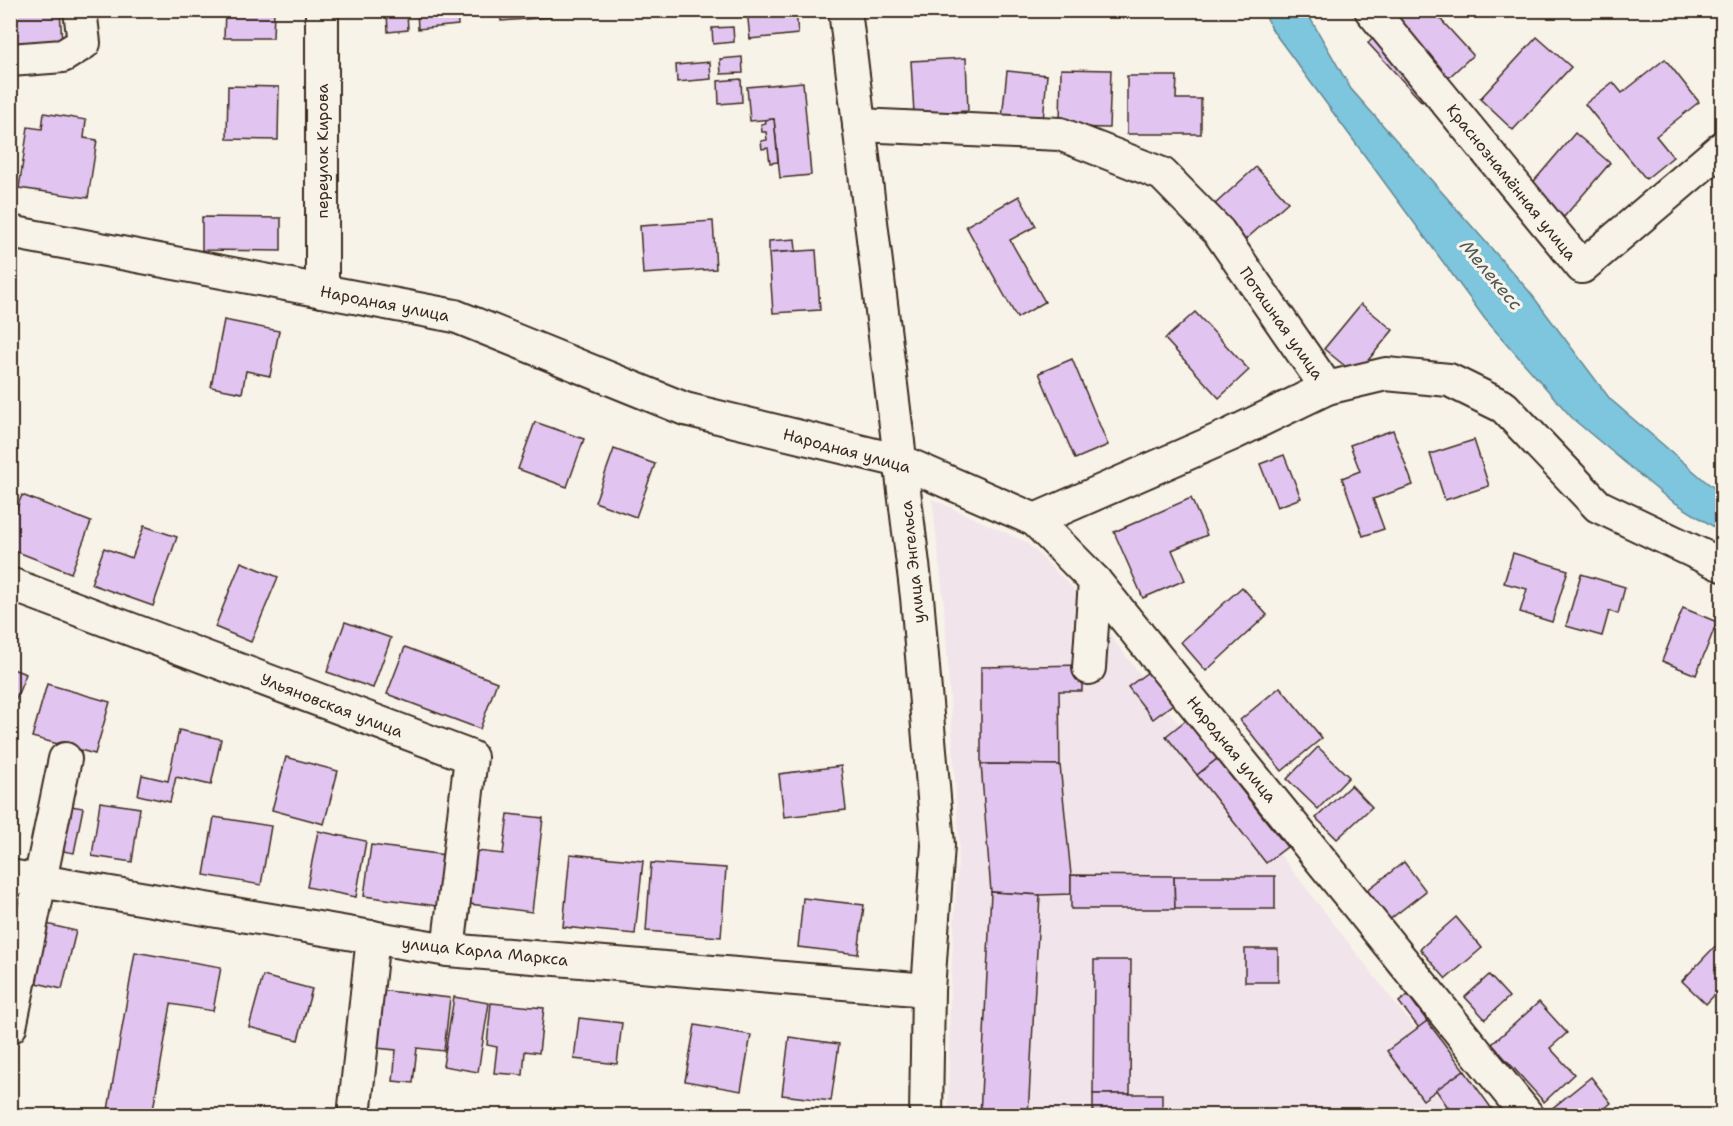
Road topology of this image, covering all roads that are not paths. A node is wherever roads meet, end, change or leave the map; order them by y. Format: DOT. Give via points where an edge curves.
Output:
graph roads {
  1 [pos="80,10"];
  2 [pos="322,10"];
  3 [pos="845,10"];
  4 [pos="1371,10"];
  5 [pos="10,60"];
  6 [pos="859,125"];
  7 [pos="1722,148"];
  8 [pos="10,232"];
  9 [pos="322,291"];
  10 [pos="1327,388"];
  11 [pos="900,461"];
  12 [pos="1035,520"];
  13 [pos="1722,565"];
  14 [pos="1095,581"];
  15 [pos="10,584"];
  16 [pos="1089,668"];
  17 [pos="65,759"];
  18 [pos="25,878"];
  19 [pos="373,937"];
  20 [pos="448,950"];
  21 [pos="928,990"];
  22 [pos="10,1027"];
  23 [pos="354,1116"];
  24 [pos="926,1116"];
  25 [pos="1528,1116"];
  1 -- 5 [label="street" via="84,43 63,56"];
  2 -- 9 [label="street, переулок Кирова"];
  3 -- 6 [label="street, улица Энгельса"];
  4 -- 7 [label="street, Краснознамённая улица" via="1582,267"];
  6 -- 10 [label="street, Поташная улица" via="1060,134 1162,174 1219,232"];
  6 -- 11 [label="street, улица Энгельса"];
  8 -- 9 [label="street, Народная улица"];
  9 -- 11 [label="street, Народная улица" via="455,316 685,409"];
  10 -- 12 [label="street"];
  10 -- 13 [label="street, Поташная улица" via="1386,374 1449,380 1504,407 1598,506"];
  11 -- 12 [label="street, Народная улица"];
  11 -- 21 [label="street, улица Энгельса" via="917,597 938,846"];
  12 -- 14 [label="street, Народная улица"];
  14 -- 16 [label="street"];
  14 -- 25 [label="street, Народная улица"];
  15 -- 20 [label="street, Ульяновская улица" via="471,757"];
  17 -- 18 [label="street"];
  18 -- 19 [label="street, улица Карла Маркса"];
  18 -- 22 [label="street"];
  19 -- 20 [label="street, улица Карла Маркса"];
  19 -- 23 [label="street"];
  20 -- 21 [label="street, улица Карла Маркса"];
  21 -- 24 [label="street, улица Энгельса"];
}
